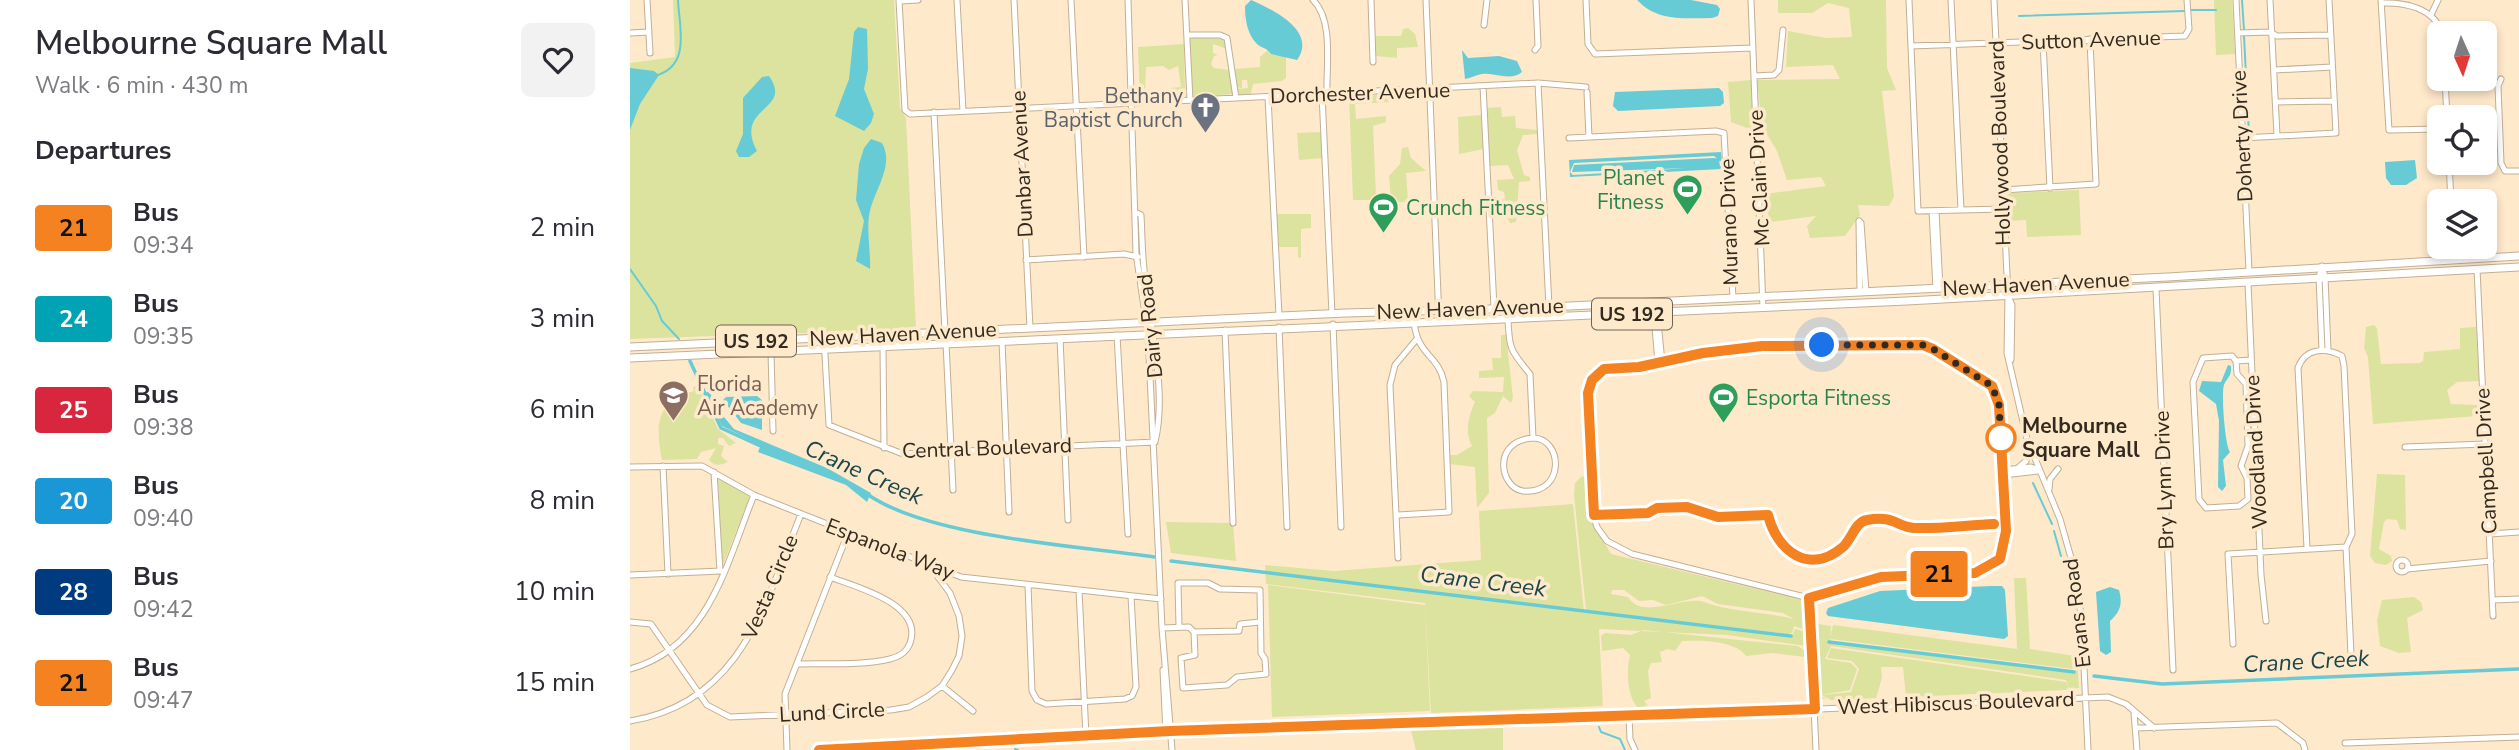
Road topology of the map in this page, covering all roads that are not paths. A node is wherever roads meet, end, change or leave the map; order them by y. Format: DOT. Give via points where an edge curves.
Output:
graph roads {
  1 [pos="647,0"];
  2 [pos="900,0"];
  3 [pos="918,0"];
  4 [pos="957,0"];
  5 [pos="1014,0"];
  6 [pos="1071,0"];
  7 [pos="1128,0"];
  8 [pos="1185,0"];
  9 [pos="1313,0"];
  10 [pos="1371,0"];
  11 [pos="1426,0"];
  12 [pos="1487,0"];
  13 [pos="1536,0"];
  14 [pos="1586,0"];
  15 [pos="1751,0"];
  16 [pos="1909,0"];
  17 [pos="1951,0"];
  18 [pos="1994,0"];
  19 [pos="2187,0"];
  20 [pos="2236,0"];
  21 [pos="2272,0"];
  22 [pos="2329,0"];
  23 [pos="2438,0"];
  24 [pos="2381,1"];
  25 [pos="2431,15"];
  26 [pos="2434,21"];
  27 [pos="1484,24"];
  28 [pos="1783,30"];
  29 [pos="649,32"];
  30 [pos="630,33"];
  31 [pos="2238,33"];
  32 [pos="2273,34"];
  33 [pos="2331,35"];
  34 [pos="1187,36"];
  35 [pos="2090,39"];
  36 [pos="2043,41"];
  37 [pos="1996,43"];
  38 [pos="1953,44"];
  39 [pos="1911,46"];
  40 [pos="1752,48"];
  41 [pos="1535,50"];
  42 [pos="650,53"];
  43 [pos="1373,62"];
  44 [pos="2332,67"];
  45 [pos="2274,70"];
  46 [pos="1754,76"];
  47 [pos="2501,79"];
  48 [pos="1538,83"];
  49 [pos="1483,86"];
  50 [pos="1430,90"];
  51 [pos="1325,94"];
  52 [pos="1268,97"];
  53 [pos="1236,98"];
  54 [pos="1190,100"];
  55 [pos="2334,101"];
  56 [pos="2276,102"];
  57 [pos="1133,103"];
  58 [pos="1077,106"];
  59 [pos="1019,109"];
  60 [pos="962,111"];
  61 [pos="934,112"];
  62 [pos="2427,129"];
  63 [pos="2277,135"];
  64 [pos="1589,137"];
  65 [pos="1569,138"];
  66 [pos="2242,138"];
  67 [pos="2519,171"];
  68 [pos="2050,188"];
  69 [pos="2003,190"];
  70 [pos="2004,209"];
  71 [pos="1961,210"];
  72 [pos="1934,211"];
  73 [pos="2519,256"];
  74 [pos="1084,257"];
  75 [pos="1140,257"];
  76 [pos="2497,257"];
  77 [pos="2454,259"];
  78 [pos="2488,259"];
  79 [pos="1027,260"];
  80 [pos="2322,266"];
  81 [pos="2519,267"];
  82 [pos="2479,269"];
  83 [pos="2263,270"];
  84 [pos="2249,271"];
  85 [pos="2438,271"];
  86 [pos="2168,277"];
  87 [pos="2322,277"];
  88 [pos="2157,278"];
  89 [pos="2248,283"];
  90 [pos="2230,284"];
  91 [pos="2007,285"];
  92 [pos="1938,288"];
  93 [pos="2145,289"];
  94 [pos="2156,289"];
  95 [pos="1879,291"];
  96 [pos="1863,292"];
  97 [pos="2008,296"];
  98 [pos="1764,297"];
  99 [pos="1733,298"];
  100 [pos="1926,300"];
  101 [pos="1656,302"];
  102 [pos="1861,303"];
  103 [pos="1851,304"];
  104 [pos="1549,307"];
  105 [pos="1493,308"];
  106 [pos="1528,308"];
  107 [pos="1763,308"];
  108 [pos="1440,309"];
  109 [pos="1346,313"];
  110 [pos="1657,313"];
  111 [pos="1332,314"];
  112 [pos="1294,315"];
  113 [pos="1279,316"];
  114 [pos="1224,319"];
  115 [pos="1477,319"];
  116 [pos="1508,319"];
  117 [pos="1439,320"];
  118 [pos="1414,321"];
  119 [pos="1149,322"];
  120 [pos="1333,324"];
  121 [pos="1316,325"];
  122 [pos="1078,326"];
  123 [pos="1279,327"];
  124 [pos="1030,328"];
  125 [pos="1225,330"];
  126 [pos="962,331"];
  127 [pos="1208,331"];
  128 [pos="945,332"];
  129 [pos="897,334"];
  130 [pos="1151,334"];
  131 [pos="1118,335"];
  132 [pos="824,338"];
  133 [pos="1059,338"];
  134 [pos="791,339"];
  135 [pos="1014,340"];
  136 [pos="1416,340"];
  137 [pos="1002,341"];
  138 [pos="709,343"];
  139 [pos="946,343"];
  140 [pos="931,344"];
  141 [pos="630,346"];
  142 [pos="883,346"];
  143 [pos="825,349"];
  144 [pos="2325,350"];
  145 [pos="771,351"];
  146 [pos="653,357"];
  147 [pos="630,358"];
  148 [pos="2243,360"];
  149 [pos="1660,362"];
  150 [pos="773,431"];
  151 [pos="1533,438"];
  152 [pos="1155,442"];
  153 [pos="1121,444"];
  154 [pos="2485,444"];
  155 [pos="1063,446"];
  156 [pos="2404,447"];
  157 [pos="884,448"];
  158 [pos="1006,449"];
  159 [pos="2030,449"];
  160 [pos="950,451"];
  161 [pos="663,466"];
  162 [pos="630,467"];
  163 [pos="2015,469"];
  164 [pos="2058,469"];
  165 [pos="2039,470"];
  166 [pos="714,472"];
  167 [pos="2003,472"];
  168 [pos="953,490"];
  169 [pos="2049,494"];
  170 [pos="754,495"];
  171 [pos="1009,512"];
  172 [pos="801,514"];
  173 [pos="1398,515"];
  174 [pos="1068,520"];
  175 [pos="1233,523"];
  176 [pos="1287,527"];
  177 [pos="1341,527"];
  178 [pos="2519,532"];
  179 [pos="848,533"];
  180 [pos="1128,534"];
  181 [pos="2490,534"];
  182 [pos="2346,547"];
  183 [pos="2307,548"];
  184 [pos="2260,552"];
  185 [pos="1398,558"];
  186 [pos="2491,561"];
  187 [pos="931,567"];
  188 [pos="2407,569"];
  189 [pos="722,571"];
  190 [pos="668,574"];
  191 [pos="630,575"];
  192 [pos="831,578"];
  193 [pos="1028,585"];
  194 [pos="1080,590"];
  195 [pos="1132,596"];
  196 [pos="1809,598"];
  197 [pos="1161,599"];
  198 [pos="2519,599"];
  199 [pos="2493,600"];
  200 [pos="2493,616"];
  201 [pos="2266,621"];
  202 [pos="630,622"];
  203 [pos="1260,622"];
  204 [pos="1178,627"];
  205 [pos="1162,628"];
  206 [pos="1194,632"];
  207 [pos="2233,644"];
  208 [pos="670,652"];
  209 [pos="2351,654"];
  210 [pos="797,664"];
  211 [pos="630,669"];
  212 [pos="2173,670"];
  213 [pos="942,685"];
  214 [pos="698,695"];
  215 [pos="2085,698"];
  216 [pos="1084,702"];
  217 [pos="1815,709"];
  218 [pos="974,711"];
  219 [pos="2134,713"];
  220 [pos="785,714"];
  221 [pos="1629,717"];
  222 [pos="630,721"];
  223 [pos="2154,728"];
  224 [pos="2136,729"];
  225 [pos="1168,731"];
  226 [pos="1086,736"];
  227 [pos="2519,737"];
  228 [pos="1009,740"];
  229 [pos="2345,743"];
  230 [pos="2365,743"];
  231 [pos="787,750"];
  232 [pos="820,750"];
  233 [pos="1011,750"];
  234 [pos="1170,750"];
  235 [pos="1635,750"];
  236 [pos="1816,750"];
  237 [pos="2088,750"];
  238 [pos="2137,750"];
  239 [pos="2305,750"];
  240 [pos="2365,750"];
  1 -- 29 [label="street"];
  2 -- 3 [label="street"];
  2 -- 61 [label="street, Dorchester Avenue" via="907,113"];
  4 -- 60 [label="street"];
  5 -- 59 [label="street, Dunbar Avenue"];
  6 -- 58 [label="street"];
  7 -- 57 [label="street, Dairy Road"];
  8 -- 34 [label="street"];
  9 -- 51 [label="street" via="1323,13 1325,27"];
  10 -- 43 [label="street"];
  11 -- 50 [label="street"];
  12 -- 27 [label="street"];
  13 -- 41 [label="street"];
  14 -- 40 [label="street" via="1588,44 1601,55"];
  15 -- 40 [label="street, Mc Clain Drive"];
  16 -- 39 [label="street"];
  17 -- 38 [label="street"];
  18 -- 37 [label="street, Hollywood Boulevard"];
  19 -- 35 [label="street, Sutton Avenue" via="2187,34"];
  20 -- 31 [label="street, Doherty Drive"];
  21 -- 32 [label="street"];
  22 -- 33 [label="street"];
  23 -- 25 [label="street"];
  24 -- 25 [label="street" via="2408,4"];
  24 -- 62 [label="street" via="2389,130"];
  25 -- 26 [label="street"];
  28 -- 46 [label="street" via="1779,70"];
  29 -- 30 [label="street"];
  29 -- 42 [label="street"];
  31 -- 32 [label="street"];
  31 -- 66 [label="street, Doherty Drive"];
  32 -- 33 [label="street"];
  32 -- 45 [label="street"];
  33 -- 44 [label="street"];
  34 -- 53 [label="street" via="1227,38"];
  34 -- 54 [label="street"];
  35 -- 36 [label="street, Sutton Avenue"];
  35 -- 68 [label="street" via="2096,184"];
  36 -- 37 [label="street, Sutton Avenue"];
  36 -- 68 [label="street"];
  37 -- 38 [label="street, Sutton Avenue"];
  37 -- 69 [label="street, Hollywood Boulevard"];
  38 -- 39 [label="street, Sutton Avenue"];
  38 -- 71 [label="street"];
  39 -- 72 [label="street" via="1918,211"];
  40 -- 46 [label="street, Mc Clain Drive"];
  44 -- 45 [label="street"];
  44 -- 55 [label="street"];
  45 -- 56 [label="street"];
  46 -- 98 [label="street, Mc Clain Drive"];
  47 -- 67 [label="street" via="2501,163 2505,171"];
  48 -- 49 [label="street, Dorchester Avenue"];
  48 -- 64 [label="street, Dorchester Avenue" via="1587,90"];
  48 -- 104 [label="street"];
  49 -- 50 [label="street, Dorchester Avenue"];
  49 -- 105 [label="street"];
  50 -- 51 [label="street, Dorchester Avenue"];
  50 -- 108 [label="street"];
  51 -- 52 [label="street, Dorchester Avenue"];
  51 -- 111 [label="street"];
  52 -- 53 [label="street, Dorchester Avenue"];
  52 -- 113 [label="street"];
  53 -- 54 [label="street, Dorchester Avenue"];
  54 -- 57 [label="street, Dorchester Avenue"];
  55 -- 56 [label="street"];
  55 -- 63 [label="street" via="2336,133"];
  56 -- 63 [label="street"];
  57 -- 58 [label="street, Dorchester Avenue"];
  57 -- 75 [label="street, Dairy Road" via="1134,216"];
  58 -- 59 [label="street, Dorchester Avenue"];
  58 -- 74 [label="street"];
  59 -- 60 [label="street, Dorchester Avenue"];
  59 -- 79 [label="street, Dunbar Avenue"];
  60 -- 61 [label="street, Dorchester Avenue"];
  61 -- 128 [label="street"];
  63 -- 66 [label="street"];
  64 -- 65 [label="street, Murano Drive"];
  64 -- 99 [label="street, Murano Drive" via="1724,133"];
  66 -- 84 [label="street, Doherty Drive"];
  68 -- 69 [label="street"];
  69 -- 70 [label="street, Hollywood Boulevard"];
  70 -- 71 [label="street"];
  70 -- 91 [label="street, Hollywood Boulevard"];
  71 -- 72 [label="street"];
  72 -- 92 [label="street"];
  73 -- 76 [label="main road, New Haven Avenue / US 192"];
  74 -- 75 [label="street"];
  74 -- 79 [label="street"];
  75 -- 119 [label="street, Dairy Road"];
  77 -- 80 [label="main road, New Haven Avenue / US 192"];
  77 -- 85 [label="main road"];
  78 -- 82 [label="main road"];
  79 -- 124 [label="street, Dunbar Avenue"];
  80 -- 83 [label="main road, New Haven Avenue / US 192"];
  80 -- 87 [label="street"];
  81 -- 82 [label="main road, New Haven Avenue / US 192"];
  82 -- 85 [label="main road, New Haven Avenue / US 192"];
  82 -- 154 [label="street, Campbell Drive"];
  83 -- 84 [label="main road, New Haven Avenue / US 192"];
  83 -- 89 [label="main road"];
  84 -- 86 [label="main road, New Haven Avenue / US 192"];
  84 -- 90 [label="main road"];
  85 -- 87 [label="main road, New Haven Avenue / US 192"];
  86 -- 88 [label="main road, New Haven Avenue / US 192"];
  86 -- 94 [label="main road"];
  87 -- 89 [label="main road, New Haven Avenue / US 192"];
  87 -- 144 [label="street"];
  88 -- 91 [label="main road, New Haven Avenue / US 192"];
  88 -- 93 [label="main road"];
  89 -- 90 [label="main road, New Haven Avenue / US 192"];
  89 -- 148 [label="street, Woodland Drive"];
  90 -- 94 [label="main road, New Haven Avenue / US 192"];
  91 -- 92 [label="main road, New Haven Avenue / US 192"];
  91 -- 97 [label="street, Evans Road"];
  92 -- 95 [label="main road, New Haven Avenue / US 192"];
  92 -- 100 [label="main road"];
  93 -- 94 [label="main road, New Haven Avenue / US 192"];
  93 -- 97 [label="main road, New Haven Avenue / US 192"];
  94 -- 212 [label="street, Bry Lynn Drive"];
  95 -- 96 [label="main road, New Haven Avenue / US 192"];
  95 -- 102 [label="main road"];
  96 -- 96 [label="street" via="1861,223 1859,220"];
  96 -- 98 [label="main road, New Haven Avenue / US 192"];
  96 -- 103 [label="main road"];
  97 -- 100 [label="main road, New Haven Avenue / US 192"];
  97 -- 159 [label="street, Evans Road" via="2007,353"];
  98 -- 99 [label="main road, New Haven Avenue / US 192"];
  98 -- 107 [label="street, Mc Clain Drive"];
  99 -- 101 [label="main road, New Haven Avenue / US 192"];
  100 -- 102 [label="main road, New Haven Avenue / US 192"];
  101 -- 104 [label="main road, New Haven Avenue / US 192"];
  101 -- 110 [label="street"];
  102 -- 103 [label="main road, New Haven Avenue / US 192"];
  103 -- 107 [label="main road, New Haven Avenue / US 192"];
  104 -- 106 [label="main road, New Haven Avenue / US 192"];
  105 -- 106 [label="main road, New Haven Avenue / US 192"];
  105 -- 108 [label="main road, New Haven Avenue / US 192"];
  105 -- 115 [label="main road"];
  106 -- 116 [label="main road"];
  107 -- 110 [label="main road, New Haven Avenue / US 192"];
  108 -- 109 [label="main road, New Haven Avenue / US 192"];
  108 -- 117 [label="street"];
  109 -- 111 [label="main road, New Haven Avenue / US 192"];
  109 -- 120 [label="main road"];
  110 -- 116 [label="main road, New Haven Avenue / US 192"];
  110 -- 149 [label="street"];
  111 -- 112 [label="main road, New Haven Avenue / US 192"];
  111 -- 121 [label="main road"];
  112 -- 113 [label="main road, New Haven Avenue / US 192"];
  112 -- 123 [label="main road"];
  113 -- 114 [label="main road, New Haven Avenue / US 192"];
  114 -- 119 [label="main road, New Haven Avenue / US 192"];
  114 -- 127 [label="main road"];
  115 -- 116 [label="main road, New Haven Avenue / US 192"];
  115 -- 117 [label="main road, New Haven Avenue / US 192"];
  116 -- 151 [label="street" via="1509,347 1530,374"];
  117 -- 118 [label="main road, New Haven Avenue / US 192"];
  118 -- 120 [label="main road, New Haven Avenue / US 192"];
  118 -- 136 [label="street"];
  119 -- 122 [label="main road, New Haven Avenue / US 192"];
  119 -- 130 [label="street, Dairy Road"];
  120 -- 121 [label="main road, New Haven Avenue / US 192"];
  120 -- 177 [label="street"];
  121 -- 123 [label="main road, New Haven Avenue / US 192"];
  122 -- 124 [label="main road, New Haven Avenue / US 192"];
  122 -- 133 [label="main road"];
  123 -- 125 [label="main road, New Haven Avenue / US 192"];
  123 -- 176 [label="street"];
  124 -- 126 [label="main road, New Haven Avenue / US 192"];
  124 -- 135 [label="main road"];
  125 -- 127 [label="main road, New Haven Avenue / US 192"];
  125 -- 175 [label="street"];
  126 -- 128 [label="main road, New Haven Avenue / US 192"];
  126 -- 139 [label="main road"];
  127 -- 130 [label="main road, New Haven Avenue / US 192"];
  128 -- 129 [label="main road, New Haven Avenue / US 192"];
  128 -- 140 [label="main road"];
  129 -- 132 [label="main road, New Haven Avenue / US 192"];
  129 -- 142 [label="main road"];
  130 -- 131 [label="main road, New Haven Avenue / US 192"];
  130 -- 152 [label="street, Dairy Road"];
  131 -- 133 [label="main road, New Haven Avenue / US 192"];
  131 -- 153 [label="street"];
  132 -- 134 [label="main road, New Haven Avenue / US 192"];
  132 -- 143 [label="street, Central Boulevard"];
  133 -- 135 [label="main road, New Haven Avenue / US 192"];
  133 -- 155 [label="street"];
  134 -- 138 [label="main road, New Haven Avenue / US 192"];
  134 -- 145 [label="main road"];
  135 -- 137 [label="main road, New Haven Avenue / US 192"];
  136 -- 173 [label="street" via="1395,365 1390,385"];
  136 -- 173 [label="street" via="1441,371 1444,382 1450,512"];
  137 -- 139 [label="main road, New Haven Avenue / US 192"];
  137 -- 158 [label="street"];
  138 -- 141 [label="main road, New Haven Avenue / US 192"];
  138 -- 146 [label="main road" via="701,351"];
  139 -- 140 [label="main road, New Haven Avenue / US 192"];
  139 -- 160 [label="street"];
  140 -- 142 [label="main road, New Haven Avenue / US 192"];
  142 -- 143 [label="main road, New Haven Avenue / US 192"];
  142 -- 157 [label="street"];
  143 -- 145 [label="main road, New Haven Avenue / US 192"];
  143 -- 157 [label="street, Central Boulevard" via="828,425"];
  144 -- 182 [label="street" via="2342,356 2344,366 2352,534"];
  144 -- 183 [label="street" via="2308,352 2298,368"];
  145 -- 146 [label="main road, New Haven Avenue / US 192"];
  145 -- 150 [label="street"];
  146 -- 147 [label="main road, New Haven Avenue / US 192"];
  148 -- 148 [label="street" via="2237,374 2246,384 2248,446 2241,466 2248,499 2239,506 2206,508 2199,499 2193,382 2205,358"];
  148 -- 184 [label="street, Woodland Drive"];
  149 -- 167 [label="street" via="1762,346 1923,345 1992,386 1999,405"];
  149 -- 196 [label="street" via="1610,368 1592,380 1588,393 1597,527 1607,541 1632,554"];
  151 -- 151 [label="street" via="1552,447 1554,475 1543,489 1524,491 1506,478 1505,452 1509,444"];
  152 -- 153 [label="street, Central Boulevard"];
  152 -- 197 [label="street, Dairy Road"];
  153 -- 155 [label="street, Central Boulevard"];
  153 -- 180 [label="street"];
  154 -- 156 [label="street"];
  154 -- 181 [label="street, Campbell Drive"];
  155 -- 158 [label="street, Central Boulevard"];
  155 -- 174 [label="street"];
  157 -- 160 [label="street, Central Boulevard" via="903,454"];
  158 -- 160 [label="street, Central Boulevard"];
  158 -- 171 [label="street"];
  159 -- 163 [label="street" via="2025,462"];
  159 -- 165 [label="street, Evans Road"];
  160 -- 168 [label="street"];
  161 -- 162 [label="street, Espanola Way"];
  161 -- 166 [label="street, Espanola Way" via="689,464"];
  161 -- 190 [label="street"];
  163 -- 165 [label="street"];
  163 -- 167 [label="street"];
  164 -- 169 [label="street" via="2050,479"];
  165 -- 167 [label="street"];
  165 -- 169 [label="street, Evans Road"];
  166 -- 170 [label="street, Espanola Way"];
  166 -- 189 [label="street"];
  167 -- 196 [label="street" via="2006,542 1995,564 1975,573 1881,577"];
  169 -- 215 [label="street, Evans Road" via="2077,579"];
  170 -- 172 [label="street, Espanola Way"];
  170 -- 189 [label="street"];
  172 -- 179 [label="street, Espanola Way"];
  172 -- 214 [label="street, Vesta Circle" via="750,638 721,676"];
  173 -- 185 [label="street"];
  178 -- 181 [label="street"];
  179 -- 187 [label="street, Espanola Way"];
  179 -- 192 [label="street"];
  181 -- 186 [label="street, Campbell Drive"];
  182 -- 183 [label="street"];
  182 -- 209 [label="street"];
  183 -- 184 [label="street"];
  184 -- 201 [label="street, Woodland Drive"];
  184 -- 207 [label="street" via="2228,554"];
  186 -- 188 [label="street"];
  186 -- 199 [label="street, Campbell Drive"];
  187 -- 193 [label="street, Espanola Way" via="961,577"];
  187 -- 213 [label="street, Lund Circle" via="950,593 962,636 959,656"];
  189 -- 190 [label="street"];
  189 -- 208 [label="street" via="698,625"];
  190 -- 191 [label="street"];
  192 -- 210 [label="street"];
  192 -- 210 [label="street" via="897,605 906,616 912,639 908,648 890,659"];
  193 -- 194 [label="street, Espanola Way"];
  193 -- 216 [label="street" via="1032,691 1046,704"];
  194 -- 195 [label="street, Espanola Way"];
  194 -- 216 [label="street"];
  195 -- 197 [label="street, Espanola Way"];
  195 -- 216 [label="street" via="1136,687 1132,696"];
  196 -- 217 [label="street"];
  197 -- 205 [label="street, Dairy Road"];
  198 -- 199 [label="street"];
  199 -- 200 [label="street, Campbell Drive"];
  202 -- 208 [label="street, Lund Circle" via="651,624"];
  203 -- 204 [label="street" via="1260,590 1178,583"];
  203 -- 206 [label="street" via="1240,624 1239,631"];
  203 -- 206 [label="street" via="1266,674 1237,677 1227,685 1183,688 1181,658 1195,655"];
  204 -- 205 [label="street"];
  204 -- 206 [label="street"];
  205 -- 225 [label="street, Dairy Road"];
  208 -- 211 [label="street"];
  208 -- 214 [label="street, Lund Circle"];
  210 -- 220 [label="street" via="785,694"];
  213 -- 218 [label="street"];
  213 -- 220 [label="street, Lund Circle" via="909,707"];
  214 -- 220 [label="street, Lund Circle" via="718,713 730,717"];
  214 -- 222 [label="street, Vesta Circle" via="672,710"];
  215 -- 217 [label="street, West Hibiscus Boulevard"];
  215 -- 219 [label="street, West Hibiscus Boulevard" via="2117,699"];
  215 -- 237 [label="street, Evans Road"];
  216 -- 226 [label="street"];
  217 -- 221 [label="street, West Hibiscus Boulevard"];
  217 -- 236 [label="street"];
  219 -- 223 [label="street, West Hibiscus Boulevard"];
  219 -- 224 [label="street"];
  220 -- 231 [label="street"];
  221 -- 225 [label="street, West Hibiscus Boulevard"];
  221 -- 235 [label="street"];
  223 -- 224 [label="street"];
  223 -- 239 [label="street" via="2277,723 2304,743"];
  224 -- 238 [label="street"];
  225 -- 226 [label="street, West Hibiscus Boulevard"];
  225 -- 234 [label="street, Dairy Road"];
  226 -- 228 [label="street, West Hibiscus Boulevard"];
  227 -- 230 [label="street"];
  228 -- 232 [label="street, West Hibiscus Boulevard"];
  228 -- 233 [label="street"];
  229 -- 230 [label="street"];
  230 -- 240 [label="street"];
}
